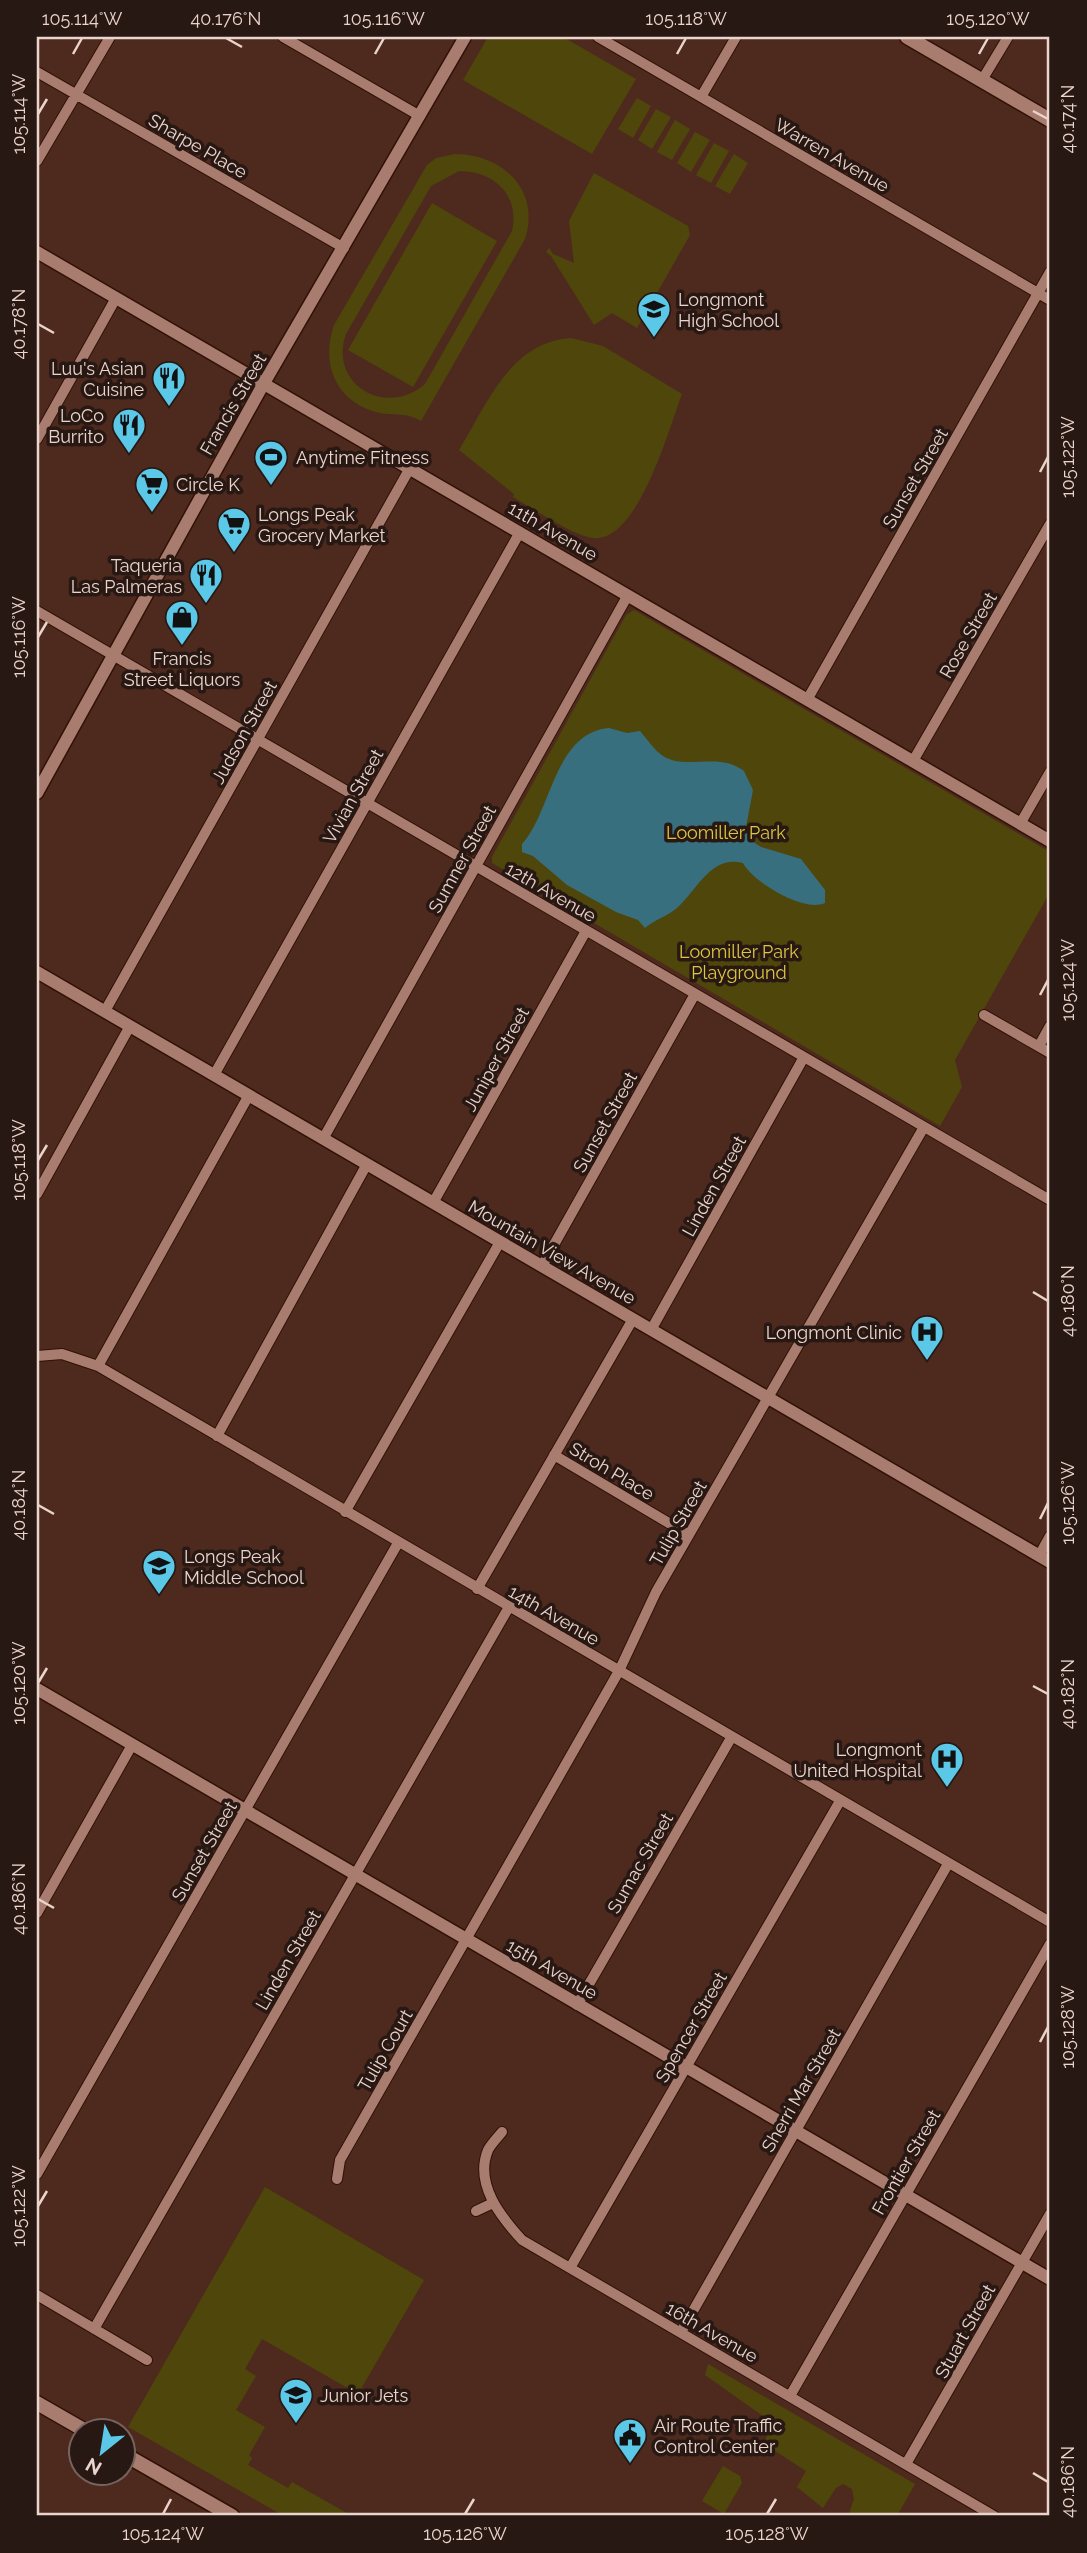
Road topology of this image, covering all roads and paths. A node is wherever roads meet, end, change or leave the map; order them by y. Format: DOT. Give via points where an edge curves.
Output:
graph roads {
  1 [pos="110,37"];
  2 [pos="283,37"];
  3 [pos="465,37"];
  4 [pos="598,37"];
  5 [pos="736,37"];
  6 [pos="907,37"];
  7 [pos="1008,37"];
  8 [pos="37,72"];
  9 [pos="982,80"];
  10 [pos="76,94"];
  11 [pos="701,97"];
  12 [pos="420,116"];
  13 [pos="1050,120"];
  14 [pos="37,161"];
  15 [pos="344,248"];
  16 [pos="37,252"];
  17 [pos="1050,272"];
  18 [pos="1038,293"];
  19 [pos="116,298"];
  20 [pos="1050,300"];
  21 [pos="264,383"];
  22 [pos="37,439"];
  23 [pos="410,468"];
  24 [pos="1050,524"];
  25 [pos="520,532"];
  26 [pos="628,595"];
  27 [pos="37,611"];
  28 [pos="112,655"];
  29 [pos="807,700"];
  30 [pos="258,740"];
  31 [pos="913,761"];
  32 [pos="1050,772"];
  33 [pos="37,793"];
  34 [pos="367,803"];
  35 [pos="1020,824"];
  36 [pos="1050,841"];
  37 [pos="476,867"];
  38 [pos="586,930"];
  39 [pos="37,972"];
  40 [pos="695,994"];
  41 [pos="105,1011"];
  42 [pos="984,1015"];
  43 [pos="130,1026"];
  44 [pos="1050,1026"];
  45 [pos="1039,1046"];
  46 [pos="1050,1053"];
  47 [pos="804,1057"];
  48 [pos="214,1075"];
  49 [pos="249,1095"];
  50 [pos="924,1127"];
  51 [pos="323,1139"];
  52 [pos="367,1164"];
  53 [pos="37,1194"];
  54 [pos="1050,1200"];
  55 [pos="433,1203"];
  56 [pos="500,1242"];
  57 [pos="542,1266"];
  58 [pos="633,1319"];
  59 [pos="651,1330"];
  60 [pos="37,1356"];
  61 [pos="98,1366"];
  62 [pos="769,1398"];
  63 [pos="217,1436"];
  64 [pos="554,1455"];
  65 [pos="345,1512"];
  66 [pos="689,1535"];
  67 [pos="1050,1536"];
  68 [pos="398,1544"];
  69 [pos="1044,1559"];
  70 [pos="477,1589"];
  71 [pos="509,1607"];
  72 [pos="619,1671"];
  73 [pos="37,1689"];
  74 [pos="731,1738"];
  75 [pos="132,1745"];
  76 [pos="840,1801"];
  77 [pos="245,1811"];
  78 [pos="948,1864"];
  79 [pos="355,1875"];
  80 [pos="37,1913"];
  81 [pos="1050,1922"];
  82 [pos="466,1940"];
  83 [pos="1050,1944"];
  84 [pos="577,2005"];
  85 [pos="686,2067"];
  86 [pos="796,2131"];
  87 [pos="502,2132"];
  88 [pos="37,2174"];
  89 [pos="337,2179"];
  90 [pos="905,2195"];
  91 [pos="493,2203"];
  92 [pos="476,2211"];
  93 [pos="1050,2214"];
  94 [pos="1022,2263"];
  95 [pos="570,2268"];
  96 [pos="1050,2279"];
  97 [pos="37,2295"];
  98 [pos="94,2329"];
  99 [pos="681,2332"];
  100 [pos="147,2360"];
  101 [pos="790,2396"];
  102 [pos="37,2403"];
  103 [pos="66,2420"];
  104 [pos="136,2461"];
  105 [pos="906,2464"];
  106 [pos="232,2516"];
  107 [pos="994,2516"];
  1 -- 10 [label="street"];
  2 -- 12 [label="street"];
  3 -- 12 [label="street, Francis Street"];
  4 -- 11 [label="street, Warren Avenue"];
  5 -- 11 [label="street"];
  6 -- 9 [label="main road"];
  7 -- 9 [label="street"];
  8 -- 10 [label="street, Sharpe Place"];
  9 -- 13 [label="main road"];
  10 -- 14 [label="street"];
  10 -- 15 [label="street, Sharpe Place"];
  11 -- 18 [label="street, Warren Avenue"];
  12 -- 15 [label="street, Francis Street"];
  15 -- 21 [label="street, Francis Street"];
  16 -- 19 [label="street, 11th Avenue"];
  17 -- 18 [label="street, Sunset Street"];
  18 -- 20 [label="street, Warren Avenue"];
  18 -- 29 [label="street, Sunset Street"];
  19 -- 21 [label="street, 11th Avenue"];
  19 -- 22 [label="street"];
  21 -- 23 [label="street, 11th Avenue"];
  21 -- 28 [label="street, Francis Street"];
  23 -- 25 [label="street, 11th Avenue"];
  23 -- 30 [label="street, Judson Street"];
  24 -- 31 [label="street, Rose Street"];
  25 -- 26 [label="street, 11th Avenue"];
  25 -- 34 [label="street, Vivian Street"];
  26 -- 29 [label="street, 11th Avenue"];
  26 -- 37 [label="street, Sumner Street"];
  27 -- 28 [label="street, 12th Avenue"];
  28 -- 30 [label="street, 12th Avenue"];
  28 -- 33 [label="street, Francis Street"];
  29 -- 31 [label="street, 11th Avenue"];
  30 -- 34 [label="street, 12th Avenue"];
  30 -- 41 [label="street, Judson Street"];
  31 -- 35 [label="street, 11th Avenue"];
  32 -- 35 [label="street"];
  34 -- 37 [label="street, 12th Avenue"];
  34 -- 48 [label="street, Vivian Street"];
  35 -- 36 [label="street, 11th Avenue"];
  37 -- 38 [label="street, 12th Avenue"];
  37 -- 51 [label="street, Sumner Street"];
  38 -- 40 [label="street, 12th Avenue"];
  38 -- 55 [label="street, Juniper Street"];
  39 -- 41 [label="street, Mountain View Avenue"];
  40 -- 47 [label="street, 12th Avenue"];
  40 -- 57 [label="street, Sunset Street"];
  41 -- 43 [label="street, Mountain View Avenue"];
  42 -- 45 [label="street"];
  43 -- 48 [label="street, Mountain View Avenue"];
  43 -- 53 [label="street"];
  44 -- 45 [label="street"];
  45 -- 46 [label="street"];
  47 -- 50 [label="street, 12th Avenue"];
  47 -- 59 [label="street, Linden Street"];
  48 -- 49 [label="street, Mountain View Avenue"];
  49 -- 51 [label="street, Mountain View Avenue"];
  49 -- 61 [label="street"];
  50 -- 54 [label="street, 12th Avenue"];
  50 -- 62 [label="street, Tulip Street"];
  51 -- 52 [label="street, Mountain View Avenue"];
  52 -- 55 [label="street, Mountain View Avenue"];
  52 -- 63 [label="street"];
  55 -- 56 [label="street, Mountain View Avenue"];
  56 -- 57 [label="street, Mountain View Avenue"];
  56 -- 65 [label="street"];
  57 -- 58 [label="street, Mountain View Avenue"];
  58 -- 59 [label="street, Mountain View Avenue"];
  58 -- 64 [label="street"];
  59 -- 62 [label="street, Mountain View Avenue"];
  60 -- 61 [label="street, 14th Avenue" via="62,1354"];
  61 -- 63 [label="street, 14th Avenue"];
  62 -- 66 [label="street, Tulip Street"];
  62 -- 69 [label="street, Mountain View Avenue"];
  63 -- 65 [label="street, 14th Avenue"];
  64 -- 66 [label="street, Stroh Place"];
  64 -- 70 [label="street"];
  65 -- 68 [label="street, 14th Avenue"];
  66 -- 72 [label="street, Tulip Street"];
  67 -- 69 [label="street"];
  68 -- 70 [label="street, 14th Avenue"];
  68 -- 77 [label="street, Sunset Street"];
  70 -- 71 [label="street, 14th Avenue"];
  71 -- 72 [label="street, 14th Avenue"];
  71 -- 79 [label="street, Linden Street"];
  72 -- 74 [label="street, 14th Avenue"];
  72 -- 82 [label="street, Tulip Street"];
  73 -- 75 [label="street, 15th Avenue"];
  74 -- 76 [label="street, 14th Avenue"];
  74 -- 84 [label="street, Sumac Street"];
  75 -- 77 [label="street, 15th Avenue"];
  75 -- 80 [label="street"];
  76 -- 78 [label="street, 14th Avenue"];
  76 -- 85 [label="street, Spencer Street"];
  77 -- 79 [label="street, 15th Avenue"];
  77 -- 88 [label="street, Sunset Street"];
  78 -- 81 [label="street, 14th Avenue"];
  78 -- 86 [label="street, Sherri Mar Street"];
  79 -- 82 [label="street, 15th Avenue"];
  79 -- 98 [label="street, Linden Street"];
  82 -- 84 [label="street, 15th Avenue"];
  82 -- 89 [label="street, Tulip Court" via="340,2160"];
  83 -- 90 [label="street, Frontier Street"];
  84 -- 85 [label="street, 15th Avenue"];
  85 -- 86 [label="street, 15th Avenue"];
  85 -- 95 [label="street, Spencer Street"];
  86 -- 90 [label="street, 15th Avenue"];
  86 -- 99 [label="street, Sherri Mar Street"];
  87 -- 91 [label="street, 16th Avenue" via="488,2150 486,2179"];
  90 -- 94 [label="street, 15th Avenue"];
  90 -- 101 [label="street, Frontier Street"];
  91 -- 92 [label="street"];
  91 -- 95 [label="street, 16th Avenue" via="496,2213 522,2240"];
  93 -- 94 [label="street, Stuart Street"];
  94 -- 96 [label="street, 15th Avenue"];
  94 -- 105 [label="street, Stuart Street"];
  95 -- 99 [label="street, 16th Avenue"];
  97 -- 98 [label="street"];
  98 -- 100 [label="street"];
  99 -- 101 [label="street, 16th Avenue"];
  101 -- 105 [label="street, 16th Avenue"];
  102 -- 103 [label="main road"];
  104 -- 106 [label="main road"];
  105 -- 107 [label="street, 16th Avenue"];
}
